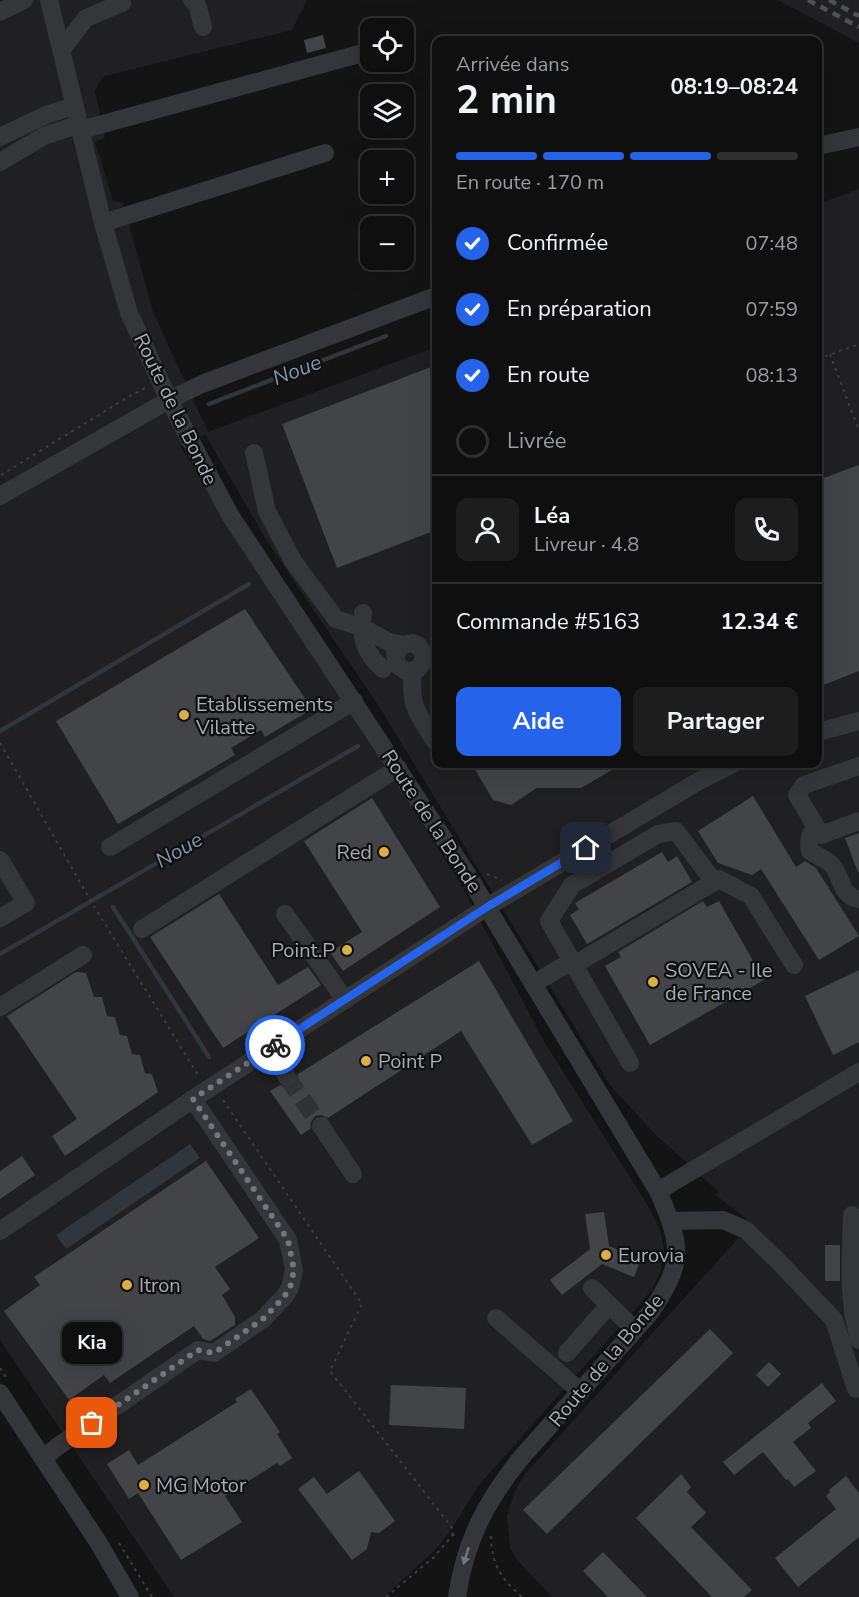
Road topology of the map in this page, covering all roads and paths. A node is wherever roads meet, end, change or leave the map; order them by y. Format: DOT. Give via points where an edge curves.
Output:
graph roads {
  1 [pos="24,0"];
  2 [pos="49,0"];
  3 [pos="192,0"];
  4 [pos="122,3"];
  5 [pos="0,12"];
  6 [pos="203,27"];
  7 [pos="62,49"];
  8 [pos="360,54"];
  9 [pos="74,106"];
  10 [pos="81,127"];
  11 [pos="0,137"];
  12 [pos="859,137"];
  13 [pos="822,145"];
  14 [pos="325,153"];
  15 [pos="0,162"];
  16 [pos="104,223"];
  17 [pos="432,298"];
  18 [pos="859,344"];
  19 [pos="830,354"];
  20 [pos="822,357"];
  21 [pos="128,397"];
  22 [pos="169,400"];
  23 [pos="859,431"];
  24 [pos="254,453"];
  25 [pos="0,476"];
  26 [pos="0,496"];
  27 [pos="362,620"];
  28 [pos="383,669"];
  29 [pos="354,701"];
  30 [pos="859,721"];
  31 [pos="822,731"];
  32 [pos="432,737"];
  33 [pos="0,742"];
  34 [pos="4,749"];
  35 [pos="0,752"];
  36 [pos="859,766"];
  37 [pos="398,768"];
  38 [pos="725,768"];
  39 [pos="859,821"];
  40 [pos="816,827"];
  41 [pos="110,847"];
  42 [pos="0,860"];
  43 [pos="714,882"];
  44 [pos="859,899"];
  45 [pos="487,907"];
  46 [pos="285,914"];
  47 [pos="0,918"];
  48 [pos="141,928"];
  49 [pos="83,956"];
  50 [pos="573,963"];
  51 [pos="795,964"];
  52 [pos="533,984"];
  53 [pos="345,1000"];
  54 [pos="0,1007"];
  55 [pos="269,1049"];
  56 [pos="630,1063"];
  57 [pos="859,1072"];
  58 [pos="287,1077"];
  59 [pos="201,1080"];
  60 [pos="219,1093"];
  61 [pos="193,1099"];
  62 [pos="321,1126"];
  63 [pos="353,1174"];
  64 [pos="658,1191"];
  65 [pos="852,1215"];
  66 [pos="671,1221"];
  67 [pos="0,1231"];
  68 [pos="850,1286"];
  69 [pos="592,1288"];
  70 [pos="609,1305"];
  71 [pos="832,1308"];
  72 [pos="496,1318"];
  73 [pos="635,1330"];
  74 [pos="858,1334"];
  75 [pos="567,1353"];
  76 [pos="856,1389"];
  77 [pos="581,1392"];
  78 [pos="0,1393"];
  79 [pos="44,1458"];
  80 [pos="486,1522"];
  81 [pos="459,1532"];
  82 [pos="452,1536"];
  83 [pos="130,1597"];
  84 [pos="386,1597"];
  85 [pos="457,1597"];
  86 [pos="522,1597"];
  1 -- 5 [label="street"];
  2 -- 7 [label="street, Route de la Bonde"];
  3 -- 6 [label="street" via="197,4"];
  4 -- 7 [label="street" via="86,18"];
  7 -- 9 [label="street, Route de la Bonde"];
  8 -- 10 [label="street"];
  9 -- 10 [label="street, Route de la Bonde"];
  9 -- 11 [label="street"];
  10 -- 15 [label="street" via="44,136"];
  10 -- 16 [label="street, Route de la Bonde"];
  12 -- 13 [label="street"];
  14 -- 16 [label="street"];
  16 -- 22 [label="street, Route de la Bonde" via="129,313"];
  17 -- 22 [label="street"];
  18 -- 19 [label="path"];
  19 -- 20 [label="path"];
  19 -- 23 [label="path"];
  21 -- 25 [label="path"];
  22 -- 26 [label="street"];
  22 -- 29 [label="street, Route de la Bonde" via="230,515"];
  24 -- 27 [label="street" via="267,511 293,561 336,619"];
  27 -- 28 [label="street" via="363,645"];
  27 -- 32 [label="street" via="389,642 402,645 395,654 397,665 406,672 413,671 414,708"];
  29 -- 37 [label="street, Route de la Bonde"];
  29 -- 41 [label="street"];
  30 -- 31 [label="street"];
  33 -- 34 [label="path"];
  34 -- 35 [label="path"];
  34 -- 59 [label="path" via="92,903"];
  36 -- 40 [label="street" via="804,785 796,795"];
  37 -- 45 [label="street, Route de la Bonde"];
  37 -- 48 [label="street"];
  38 -- 45 [label="street"];
  39 -- 40 [label="street" via="821,835"];
  40 -- 44 [label="street" via="808,842 810,851 831,864 846,893"];
  42 -- 47 [label="street" via="26,903"];
  43 -- 50 [label="street"];
  43 -- 50 [label="street" via="676,831 658,834 572,885 549,921"];
  43 -- 51 [label="street" via="719,879 751,896"];
  45 -- 52 [label="street, Route de la Bonde"];
  45 -- 53 [label="street"];
  46 -- 53 [label="street"];
  49 -- 54 [label="street"];
  50 -- 52 [label="street"];
  50 -- 56 [label="street"];
  52 -- 64 [label="street, Route de la Bonde"];
  53 -- 55 [label="street"];
  55 -- 58 [label="street"];
  55 -- 61 [label="street"];
  57 -- 64 [label="street"];
  60 -- 82 [label="path" via="362,1304 330,1371 453,1529"];
  61 -- 67 [label="street"];
  61 -- 79 [label="street" via="288,1240 294,1270 290,1288 263,1319 214,1353 198,1350"];
  62 -- 63 [label="street"];
  64 -- 66 [label="street, Route de la Bonde"];
  65 -- 68 [label="street"];
  66 -- 71 [label="street" via="723,1220 746,1230"];
  66 -- 73 [label="street, Route de la Bonde" via="676,1236 673,1271 665,1292"];
  68 -- 71 [label="street"];
  68 -- 74 [label="street" via="852,1318"];
  69 -- 70 [label="street"];
  70 -- 73 [label="street"];
  70 -- 75 [label="street"];
  71 -- 76 [label="street"];
  72 -- 77 [label="street"];
  73 -- 77 [label="street, Route de la Bonde"];
  77 -- 80 [label="street, Route de la Bonde" via="513,1467 501,1484"];
  78 -- 79 [label="street"];
  79 -- 83 [label="street"];
  80 -- 85 [label="street, Route de la Bonde, one-way" via="463,1561"];
  80 -- 86 [label="path" via="496,1567"];
  81 -- 82 [label="path"];
  82 -- 84 [label="path" via="433,1558"];
}
